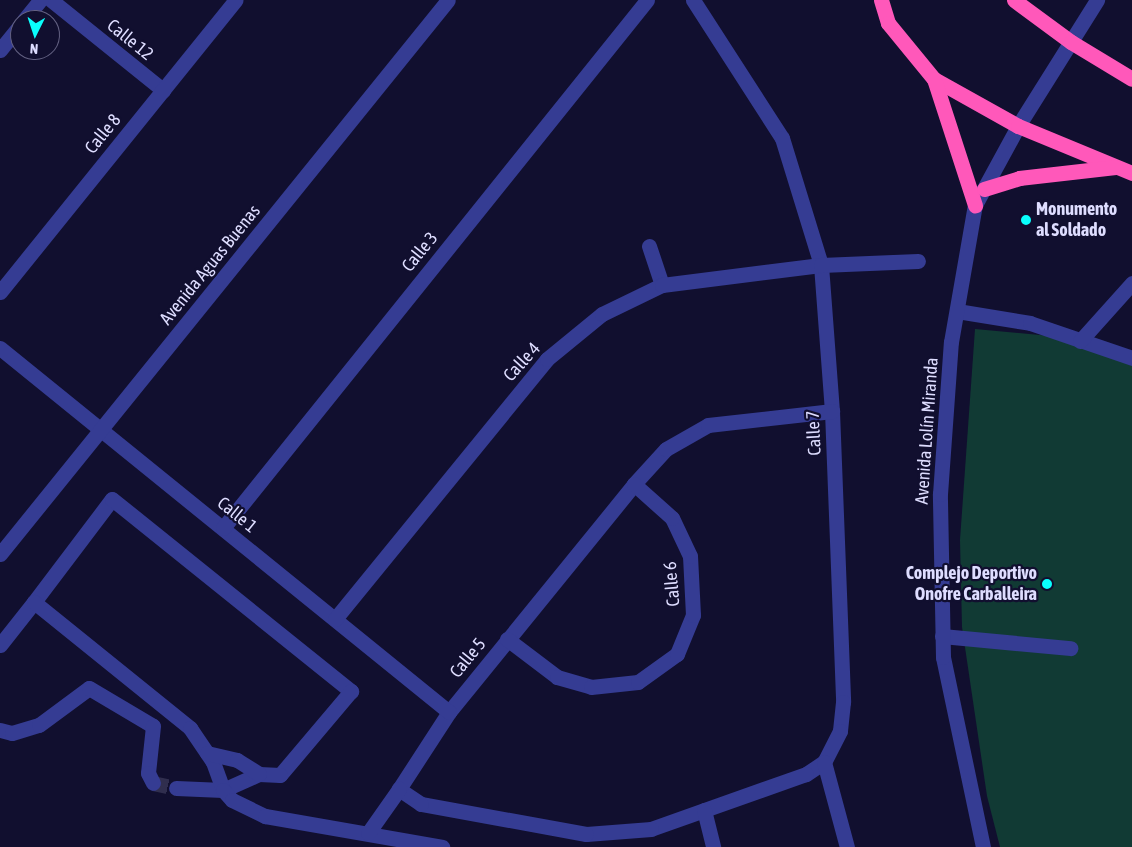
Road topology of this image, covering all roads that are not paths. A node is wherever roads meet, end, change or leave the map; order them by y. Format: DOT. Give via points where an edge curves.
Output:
graph roads {
  1 [pos="40,0"];
  2 [pos="51,0"];
  3 [pos="236,0"];
  4 [pos="448,0"];
  5 [pos="646,0"];
  6 [pos="693,0"];
  7 [pos="881,0"];
  8 [pos="1014,0"];
  9 [pos="1097,0"];
  10 [pos="32,10"];
  11 [pos="10,38"];
  12 [pos="1071,42"];
  13 [pos="0,50"];
  14 [pos="934,79"];
  15 [pos="1132,79"];
  16 [pos="163,90"];
  17 [pos="1018,126"];
  18 [pos="1118,167"];
  19 [pos="1132,173"];
  20 [pos="984,189"];
  21 [pos="974,205"];
  22 [pos="649,246"];
  23 [pos="918,261"];
  24 [pos="821,265"];
  25 [pos="1132,283"];
  26 [pos="662,285"];
  27 [pos="0,292"];
  28 [pos="957,311"];
  29 [pos="1080,341"];
  30 [pos="0,348"];
  31 [pos="1132,358"];
  32 [pos="832,411"];
  33 [pos="101,429"];
  34 [pos="634,484"];
  35 [pos="223,528"];
  36 [pos="0,554"];
  37 [pos="34,602"];
  38 [pos="335,619"];
  39 [pos="942,636"];
  40 [pos="507,639"];
  41 [pos="0,645"];
  42 [pos="1070,648"];
  43 [pos="163,706"];
  44 [pos="449,712"];
  45 [pos="153,726"];
  46 [pos="0,730"];
  47 [pos="206,753"];
  48 [pos="824,762"];
  49 [pos="259,774"];
  50 [pos="153,783"];
  51 [pos="176,788"];
  52 [pos="399,789"];
  53 [pos="223,790"];
  54 [pos="704,810"];
  55 [pos="368,833"];
  56 [pos="442,847"];
  57 [pos="713,847"];
  58 [pos="847,847"];
  59 [pos="983,847"];
  1 -- 10 [label="street"];
  2 -- 16 [label="street, Calle 12"];
  3 -- 16 [label="street, Calle 8"];
  4 -- 33 [label="street, Avenida Aguas Buenas"];
  5 -- 35 [label="street, Calle 3"];
  6 -- 24 [label="street, Calle 7" via="782,138"];
  7 -- 14 [label="highway" via="888,23"];
  8 -- 12 [label="highway"];
  9 -- 12 [label="street, Avenida Lolín Miranda"];
  11 -- 13 [label="street"];
  12 -- 15 [label="highway"];
  12 -- 17 [label="street, Avenida Lolín Miranda"];
  14 -- 17 [label="highway"];
  14 -- 21 [label="highway"];
  16 -- 27 [label="street, Calle 8"];
  17 -- 18 [label="highway"];
  17 -- 20 [label="street, Avenida Lolín Miranda"];
  18 -- 19 [label="highway"];
  18 -- 20 [label="highway" via="1019,178"];
  20 -- 21 [label="street, Avenida Lolín Miranda"];
  21 -- 28 [label="street, Avenida Lolín Miranda"];
  22 -- 26 [label="street"];
  23 -- 24 [label="street, Calle 4"];
  24 -- 26 [label="street, Calle 4"];
  24 -- 32 [label="street, Calle 7"];
  25 -- 29 [label="street"];
  26 -- 38 [label="street, Calle 4" via="602,314 547,359"];
  28 -- 29 [label="street" via="1030,323"];
  28 -- 39 [label="street, Avenida Lolín Miranda" via="940,494"];
  29 -- 31 [label="street"];
  30 -- 33 [label="street, Calle 1"];
  32 -- 34 [label="street, Calle 5" via="708,425 666,449"];
  32 -- 48 [label="street, Calle 7" via="844,702 840,730"];
  33 -- 35 [label="street, Calle 1"];
  33 -- 36 [label="street, Avenida Aguas Buenas"];
  34 -- 40 [label="street, Calle 5"];
  34 -- 40 [label="street, Calle 6" via="672,518 690,556 693,615 677,654 638,682 591,687 557,677"];
  35 -- 38 [label="street, Calle 1"];
  37 -- 41 [label="street"];
  37 -- 43 [label="street"];
  37 -- 49 [label="street" via="112,499 350,691 280,775"];
  38 -- 44 [label="street, Calle 1"];
  39 -- 42 [label="street"];
  39 -- 59 [label="street, Avenida Lolín Miranda" via="943,657"];
  40 -- 44 [label="street, Calle 5"];
  43 -- 45 [label="street"];
  43 -- 47 [label="street" via="190,728"];
  44 -- 52 [label="street, Calle 5"];
  45 -- 46 [label="street" via="89,688 39,725 12,733"];
  45 -- 50 [label="street" via="148,773"];
  47 -- 49 [label="street" via="237,760"];
  47 -- 53 [label="street"];
  48 -- 54 [label="street" via="806,774"];
  48 -- 58 [label="street"];
  49 -- 53 [label="street"];
  51 -- 53 [label="street"];
  52 -- 54 [label="street" via="421,804 586,834 651,829"];
  52 -- 55 [label="street, Calle 5"];
  53 -- 55 [label="street" via="232,800 265,816"];
  54 -- 57 [label="street"];
  55 -- 56 [label="street"];
}
